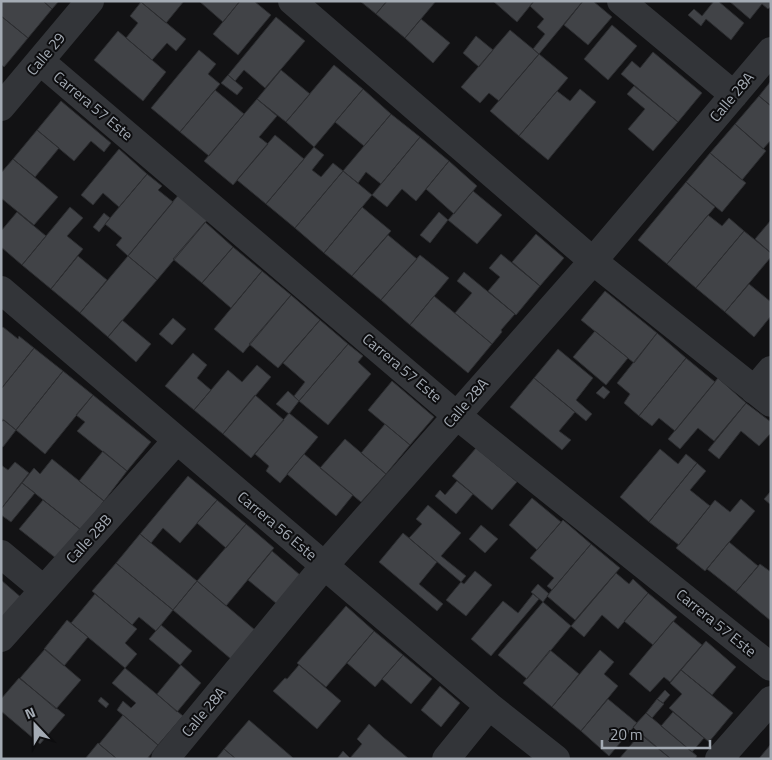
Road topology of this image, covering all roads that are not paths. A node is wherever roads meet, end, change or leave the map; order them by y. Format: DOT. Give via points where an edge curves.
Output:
graph roads {
  1 [pos="90,1"];
  2 [pos="292,1"];
  3 [pos="620,1"];
  4 [pos="771,50"];
  5 [pos="40,61"];
  6 [pos="734,95"];
  7 [pos="1,107"];
  8 [pos="592,260"];
  9 [pos="1,290"];
  10 [pos="765,387"];
  11 [pos="456,415"];
  12 [pos="177,440"];
  13 [pos="1,554"];
  14 [pos="324,566"];
  15 [pos="44,589"];
  16 [pos="1,638"];
  17 [pos="771,667"];
  18 [pos="771,700"];
  19 [pos="489,706"];
  20 [pos="165,759"];
  21 [pos="446,759"];
  22 [pos="556,759"];
  23 [pos="720,759"];
  1 -- 5 [label="street, Calle 29"];
  2 -- 8 [label="street"];
  3 -- 6 [label="street"];
  4 -- 6 [label="street, Calle 28A"];
  5 -- 7 [label="street, Calle 29"];
  5 -- 11 [label="street, Carrera 57 Este"];
  6 -- 8 [label="street, Calle 28A"];
  8 -- 10 [label="street"];
  8 -- 11 [label="street, Calle 28A"];
  9 -- 12 [label="street, Carrera 56 Este"];
  11 -- 14 [label="street, Calle 28A"];
  11 -- 17 [label="street, Carrera 57 Este"];
  12 -- 14 [label="street, Carrera 56 Este"];
  12 -- 15 [label="street, Calle 28B"];
  13 -- 15 [label="street"];
  14 -- 19 [label="street, Carrera 56 Este"];
  14 -- 20 [label="street, Calle 28A"];
  15 -- 16 [label="street, Calle 28B"];
  18 -- 23 [label="street"];
  19 -- 21 [label="street"];
  19 -- 22 [label="street, Carrera 56 Este"];
}
